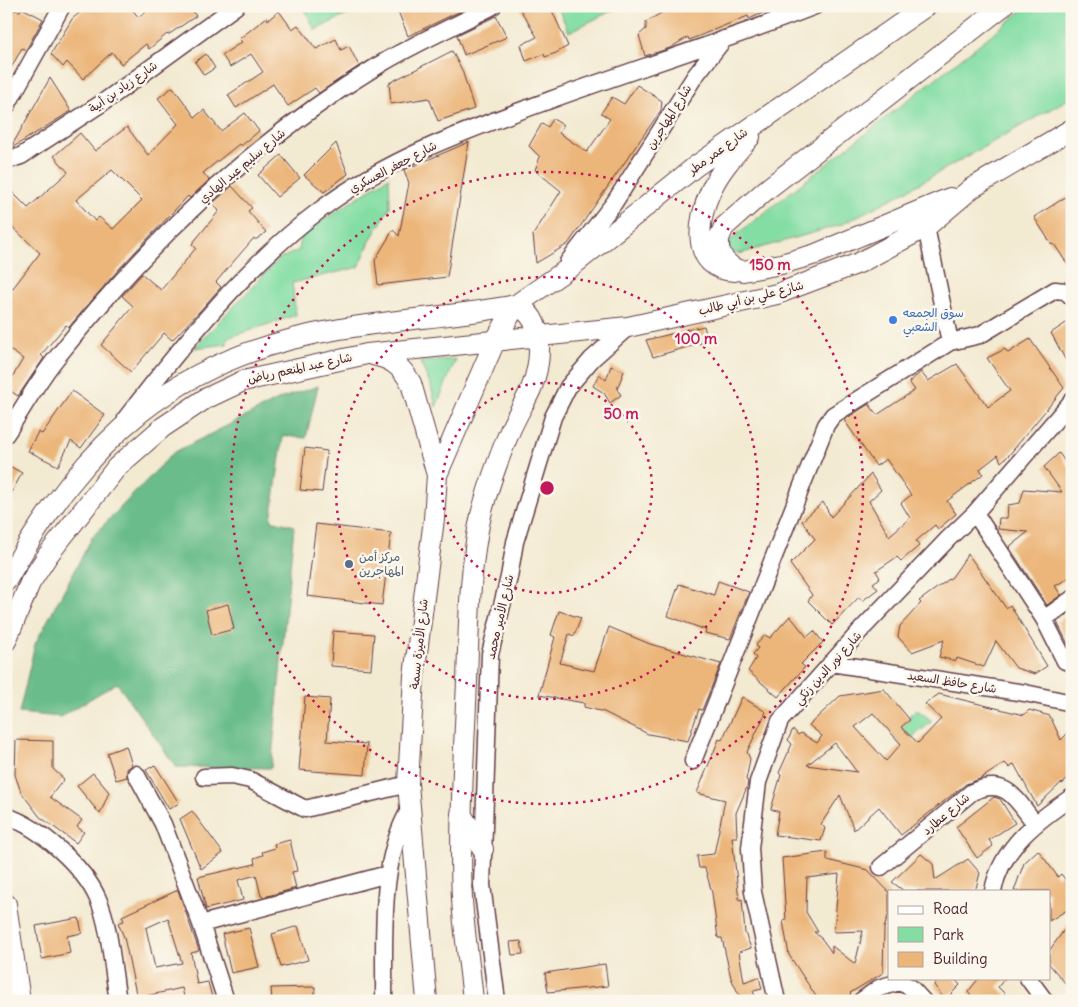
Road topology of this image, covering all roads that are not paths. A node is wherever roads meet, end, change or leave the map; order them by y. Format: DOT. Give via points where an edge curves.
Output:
graph roads {
  1 [pos="62,6"];
  2 [pos="236,6"];
  3 [pos="493,6"];
  4 [pos="815,6"];
  5 [pos="926,6"];
  6 [pos="1003,6"];
  7 [pos="726,37"];
  8 [pos="6,108"];
  9 [pos="773,111"];
  10 [pos="1072,129"];
  11 [pos="6,161"];
  12 [pos="922,219"];
  13 [pos="744,271"];
  14 [pos="559,275"];
  15 [pos="1072,296"];
  16 [pos="523,310"];
  17 [pos="628,327"];
  18 [pos="538,336"];
  19 [pos="495,341"];
  20 [pos="950,342"];
  21 [pos="366,354"];
  22 [pos="1072,401"];
  23 [pos="116,433"];
  24 [pos="6,434"];
  25 [pos="437,475"];
  26 [pos="974,513"];
  27 [pos="6,581"];
  28 [pos="1072,599"];
  29 [pos="1044,619"];
  30 [pos="6,641"];
  31 [pos="1065,661"];
  32 [pos="831,663"];
  33 [pos="1072,703"];
  34 [pos="693,761"];
  35 [pos="136,774"];
  36 [pos="204,777"];
  37 [pos="408,784"];
  38 [pos="1072,796"];
  39 [pos="410,809"];
  40 [pos="461,814"];
  41 [pos="6,816"];
  42 [pos="1034,822"];
  43 [pos="483,849"];
  44 [pos="882,867"];
  45 [pos="388,874"];
  46 [pos="993,890"];
  47 [pos="6,904"];
  48 [pos="201,924"];
  49 [pos="1030,980"];
  50 [pos="778,998"];
  51 [pos="20,1001"];
  52 [pos="118,1001"];
  53 [pos="226,1001"];
  54 [pos="384,1001"];
  55 [pos="427,1001"];
  56 [pos="473,1001"];
  57 [pos="497,1001"];
  58 [pos="862,1001"];
  59 [pos="923,1001"];
  60 [pos="1046,1001"];
  1 -- 8 [label="street"];
  2 -- 11 [label="street, شارع زياد بن أبية" via="105,101 21,156"];
  3 -- 24 [label="street, شارع سليم عبد الهادي" via="372,70 291,126 213,188 131,271 90,318 53,363"];
  4 -- 7 [label="street"];
  5 -- 9 [label="main road, شارع عمر مطر"];
  6 -- 13 [label="main road" via="766,190 724,227 719,249 733,268"];
  7 -- 14 [label="street, شارع المهاجرين" via="695,76 614,203"];
  7 -- 23 [label="street, شارع جعفر العسكري" via="459,134 412,154 357,184 271,250 158,376"];
  9 -- 13 [label="main road" via="720,175 703,213 700,231 702,251 709,262 715,268"];
  9 -- 14 [label="main road, شارع عمر مطر" via="696,166"];
  10 -- 12 [label="main road"];
  12 -- 13 [label="main road" via="816,254"];
  12 -- 17 [label="main road, شارع علي بن أبي طالب" via="859,263 811,283 777,294"];
  12 -- 20 [label="street"];
  14 -- 16 [label="main road, شارع عمر مطر"];
  15 -- 20 [label="street" via="1055,290 980,335"];
  16 -- 18 [label="main road"];
  16 -- 19 [label="main road, شارع الأميرة بسمة"];
  16 -- 23 [label="main road, شارع عبد المنعم رياض" via="340,329 250,351 182,382"];
  17 -- 18 [label="main road, شارع علي بن أبي طالب"];
  17 -- 43 [label="street, شارع الأمير محمد" via="592,359 559,402 515,542 490,654"];
  18 -- 19 [label="main road, شارع عبد المنعم رياض"];
  18 -- 40 [label="main road" via="535,378 492,476 473,564"];
  19 -- 21 [label="main road, شارع عبد المنعم رياض"];
  19 -- 25 [label="main road, شارع الأميرة بسمة"];
  20 -- 34 [label="street" via="833,415 826,425"];
  21 -- 25 [label="main road" via="386,358 403,369 413,390"];
  21 -- 30 [label="main road, شارع عبد المنعم رياض" via="242,380 205,399 163,427 117,467 48,554 30,583"];
  22 -- 26 [label="street, شارع نور الدين زنكي"];
  23 -- 27 [label="main road, شارع عبد المنعم رياض" via="67,486 29,540"];
  25 -- 37 [label="main road, شارع الأميرة بسمة" via="414,676"];
  26 -- 29 [label="street"];
  26 -- 32 [label="street, شارع نور الدين زنكي"];
  28 -- 29 [label="street"];
  29 -- 31 [label="street"];
  32 -- 33 [label="street, شارع حافظ السعيد"];
  32 -- 50 [label="street, شارع نور الدين زنكي" via="780,721 758,782 750,848 753,892"];
  35 -- 48 [label="street" via="163,824"];
  36 -- 37 [label="street" via="232,776 250,780 305,809"];
  37 -- 39 [label="main road, شارع الأميرة بسمة"];
  38 -- 42 [label="street"];
  39 -- 45 [label="street" via="396,837"];
  39 -- 55 [label="main road, شارع الأميرة بسمة"];
  40 -- 43 [label="main road"];
  40 -- 56 [label="main road" via="462,901"];
  41 -- 52 [label="street" via="25,824 44,838 73,864 91,886 99,900 104,921"];
  42 -- 44 [label="street, شارع عطارد" via="1012,794 1002,787 981,788"];
  42 -- 46 [label="street" via="1005,858"];
  43 -- 57 [label="street, شارع الأمير محمد" via="486,921"];
  45 -- 48 [label="street"];
  45 -- 54 [label="street"];
  47 -- 51 [label="main road"];
  48 -- 53 [label="street"];
  49 -- 60 [label="street"];
  58 -- 59 [label="street" via="878,988 899,982 910,987"];
}
